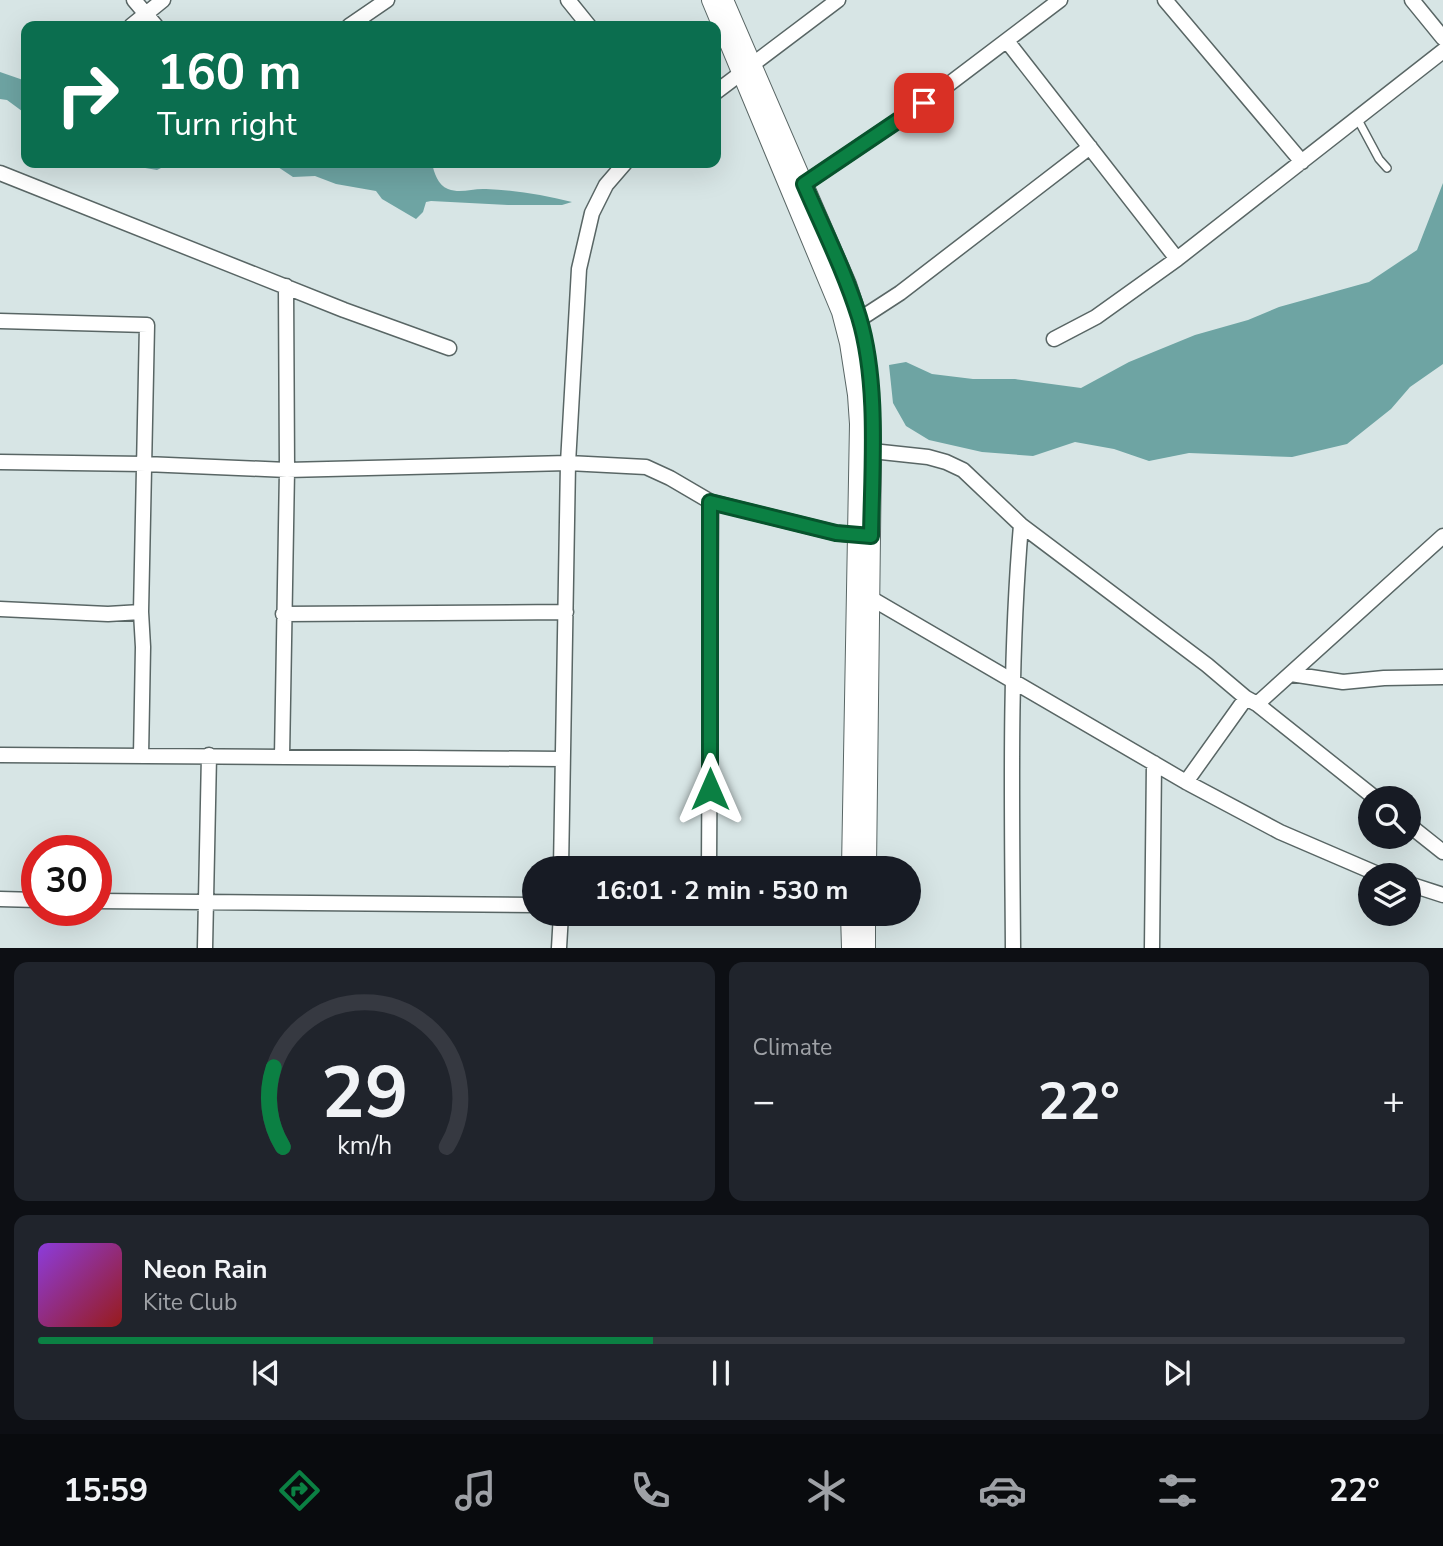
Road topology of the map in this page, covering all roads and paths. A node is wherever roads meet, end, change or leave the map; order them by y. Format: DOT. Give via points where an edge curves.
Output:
graph roads {
  1 [pos="134,0"];
  2 [pos="163,0"];
  3 [pos="387,0"];
  4 [pos="568,0"];
  5 [pos="711,0"];
  6 [pos="724,0"];
  7 [pos="838,0"];
  8 [pos="1060,0"];
  9 [pos="1165,0"];
  10 [pos="1412,0"];
  11 [pos="145,14"];
  12 [pos="137,21"];
  13 [pos="151,21"];
  14 [pos="356,21"];
  15 [pos="585,21"];
  16 [pos="1443,38"];
  17 [pos="1007,41"];
  18 [pos="1443,51"];
  19 [pos="747,69"];
  20 [pos="721,88"];
  21 [pos="1357,118"];
  22 [pos="1090,147"];
  23 [pos="1302,162"];
  24 [pos="620,168"];
  25 [pos="1387,168"];
  26 [pos="0,173"];
  27 [pos="804,184"];
  28 [pos="1177,259"];
  29 [pos="285,286"];
  30 [pos="860,319"];
  31 [pos="0,321"];
  32 [pos="1054,339"];
  33 [pos="857,343"];
  34 [pos="449,348"];
  35 [pos="865,424"];
  36 [pos="872,451"];
  37 [pos="0,462"];
  38 [pos="568,463"];
  39 [pos="145,464"];
  40 [pos="287,470"];
  41 [pos="710,502"];
  42 [pos="1021,525"];
  43 [pos="864,536"];
  44 [pos="1443,536"];
  45 [pos="863,594"];
  46 [pos="0,609"];
  47 [pos="141,612"];
  48 [pos="566,612"];
  49 [pos="283,614"];
  50 [pos="1291,674"];
  51 [pos="1443,677"];
  52 [pos="1012,681"];
  53 [pos="1252,701"];
  54 [pos="0,755"];
  55 [pos="209,755"];
  56 [pos="141,757"];
  57 [pos="282,757"];
  58 [pos="562,759"];
  59 [pos="1154,763"];
  60 [pos="1186,782"];
  61 [pos="1360,786"];
  62 [pos="1421,835"];
  63 [pos="1443,852"];
  64 [pos="561,856"];
  65 [pos="709,856"];
  66 [pos="852,856"];
  67 [pos="867,856"];
  68 [pos="1358,866"];
  69 [pos="1421,888"];
  70 [pos="1443,895"];
  71 [pos="0,899"];
  72 [pos="21,900"];
  73 [pos="112,901"];
  74 [pos="205,903"];
  75 [pos="522,905"];
  76 [pos="560,926"];
  77 [pos="850,926"];
  78 [pos="866,926"];
  79 [pos="205,947"];
  80 [pos="559,947"];
  81 [pos="850,947"];
  82 [pos="866,947"];
  83 [pos="1013,947"];
  84 [pos="1152,947"];
  1 -- 11 [label="street"];
  2 -- 11 [label="street"];
  3 -- 14 [label="street"];
  4 -- 15 [label="street"];
  5 -- 19 [label="street"];
  6 -- 19 [label="street"];
  7 -- 19 [label="street"];
  8 -- 17 [label="street"];
  9 -- 23 [label="street"];
  10 -- 16 [label="street"];
  11 -- 12 [label="street"];
  11 -- 13 [label="street"];
  17 -- 22 [label="street"];
  17 -- 27 [label="street"];
  18 -- 21 [label="street"];
  19 -- 20 [label="street"];
  19 -- 27 [label="street"];
  19 -- 33 [label="street"];
  21 -- 23 [label="street"];
  21 -- 25 [label="lane"];
  22 -- 28 [label="street"];
  22 -- 30 [label="street"];
  23 -- 28 [label="street"];
  24 -- 38 [label="street" via="592,212 579,269"];
  26 -- 29 [label="street"];
  27 -- 30 [label="street"];
  28 -- 32 [label="street" via="1096,317"];
  29 -- 34 [label="street"];
  29 -- 40 [label="street"];
  30 -- 33 [label="street"];
  31 -- 39 [label="street" via="147,325"];
  33 -- 35 [label="street"];
  35 -- 36 [label="street"];
  35 -- 43 [label="street"];
  36 -- 42 [label="street" via="928,457 963,470"];
  36 -- 43 [label="street"];
  37 -- 39 [label="street"];
  38 -- 40 [label="street"];
  38 -- 41 [label="street" via="646,467"];
  38 -- 48 [label="street"];
  39 -- 40 [label="street"];
  39 -- 47 [label="street"];
  40 -- 49 [label="street"];
  41 -- 43 [label="street"];
  41 -- 65 [label="street"];
  42 -- 52 [label="street"];
  42 -- 53 [label="street"];
  43 -- 45 [label="street"];
  44 -- 50 [label="street"];
  45 -- 52 [label="street"];
  45 -- 66 [label="street"];
  45 -- 67 [label="street"];
  46 -- 47 [label="street"];
  47 -- 56 [label="street"];
  48 -- 49 [label="street"];
  48 -- 58 [label="street"];
  49 -- 57 [label="street"];
  50 -- 51 [label="street" via="1343,681"];
  50 -- 53 [label="street"];
  52 -- 59 [label="street"];
  52 -- 83 [label="street"];
  53 -- 60 [label="street"];
  53 -- 61 [label="street"];
  54 -- 56 [label="street"];
  55 -- 56 [label="street"];
  55 -- 57 [label="street"];
  55 -- 74 [label="street"];
  57 -- 58 [label="street"];
  58 -- 64 [label="street"];
  59 -- 60 [label="street"];
  59 -- 84 [label="street"];
  60 -- 68 [label="street" via="1280,832"];
  62 -- 63 [label="street"];
  69 -- 70 [label="street"];
  71 -- 72 [label="street"];
  73 -- 74 [label="street"];
  74 -- 75 [label="street"];
  74 -- 79 [label="street"];
  76 -- 80 [label="street"];
  77 -- 81 [label="street"];
  78 -- 82 [label="street"];
}
